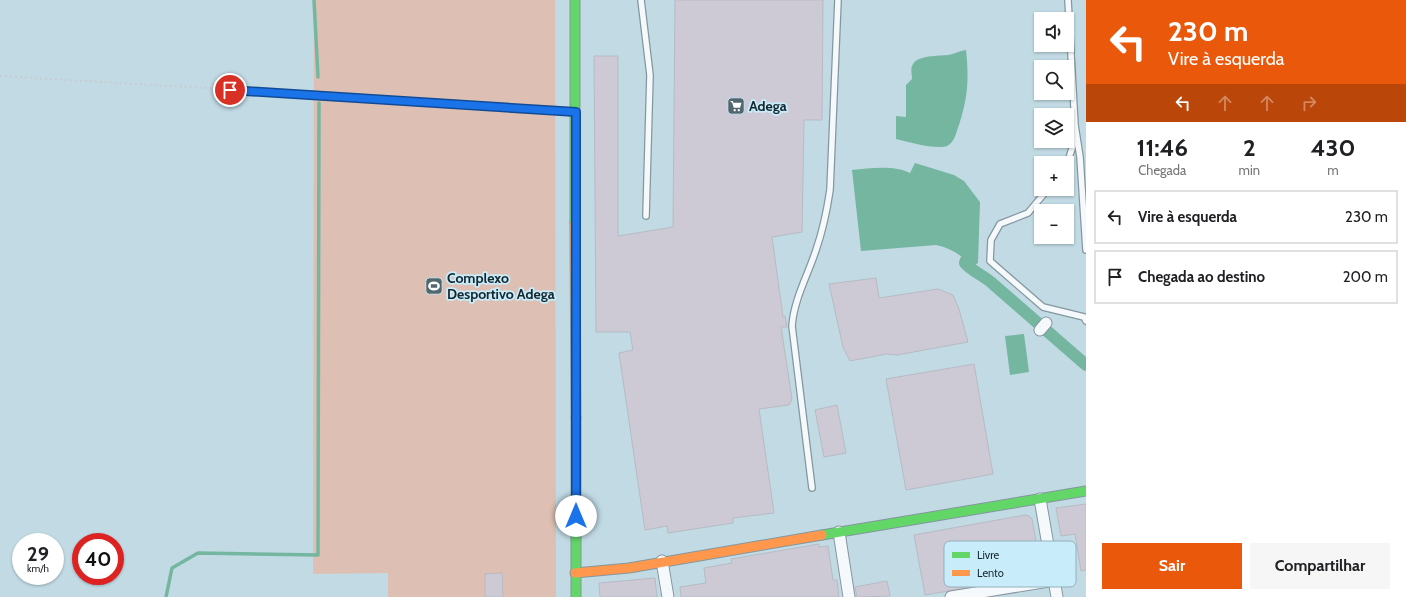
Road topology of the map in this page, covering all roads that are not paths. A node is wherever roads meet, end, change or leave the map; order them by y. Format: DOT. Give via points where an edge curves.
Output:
graph roads {
  1 [pos="575,0"];
  2 [pos="642,0"];
  3 [pos="838,0"];
  4 [pos="1068,0"];
  5 [pos="230,90"];
  6 [pos="576,112"];
  7 [pos="1077,136"];
  8 [pos="1070,156"];
  9 [pos="1042,196"];
  10 [pos="646,216"];
  11 [pos="1086,250"];
  12 [pos="1086,320"];
  13 [pos="812,488"];
  14 [pos="1086,491"];
  15 [pos="1040,499"];
  16 [pos="839,532"];
  17 [pos="1047,541"];
  18 [pos="662,561"];
  19 [pos="576,573"];
  20 [pos="1012,587"];
  21 [pos="1055,587"];
  22 [pos="576,597"];
  23 [pos="668,597"];
  24 [pos="849,597"];
  25 [pos="951,597"];
  26 [pos="1057,597"];
  1 -- 6 [label="street"];
  2 -- 10 [label="lane" via="650,75"];
  3 -- 13 [label="lane" via="830,190 824,224 793,314 792,326"];
  4 -- 7 [label="lane" via="1068,32"];
  5 -- 6 [label="lane"];
  6 -- 19 [label="street"];
  7 -- 8 [label="lane"];
  7 -- 11 [label="lane"];
  9 -- 12 [label="lane" via="1028,213 1000,224 991,240 990,261 1043,307 1084,317"];
  14 -- 15 [label="street"];
  15 -- 16 [label="street"];
  15 -- 17 [label="street"];
  16 -- 18 [label="street"];
  16 -- 24 [label="street"];
  18 -- 19 [label="street" via="629,568"];
  18 -- 23 [label="street"];
  19 -- 22 [label="street"];
  20 -- 25 [label="street"];
  21 -- 26 [label="street"];
}
